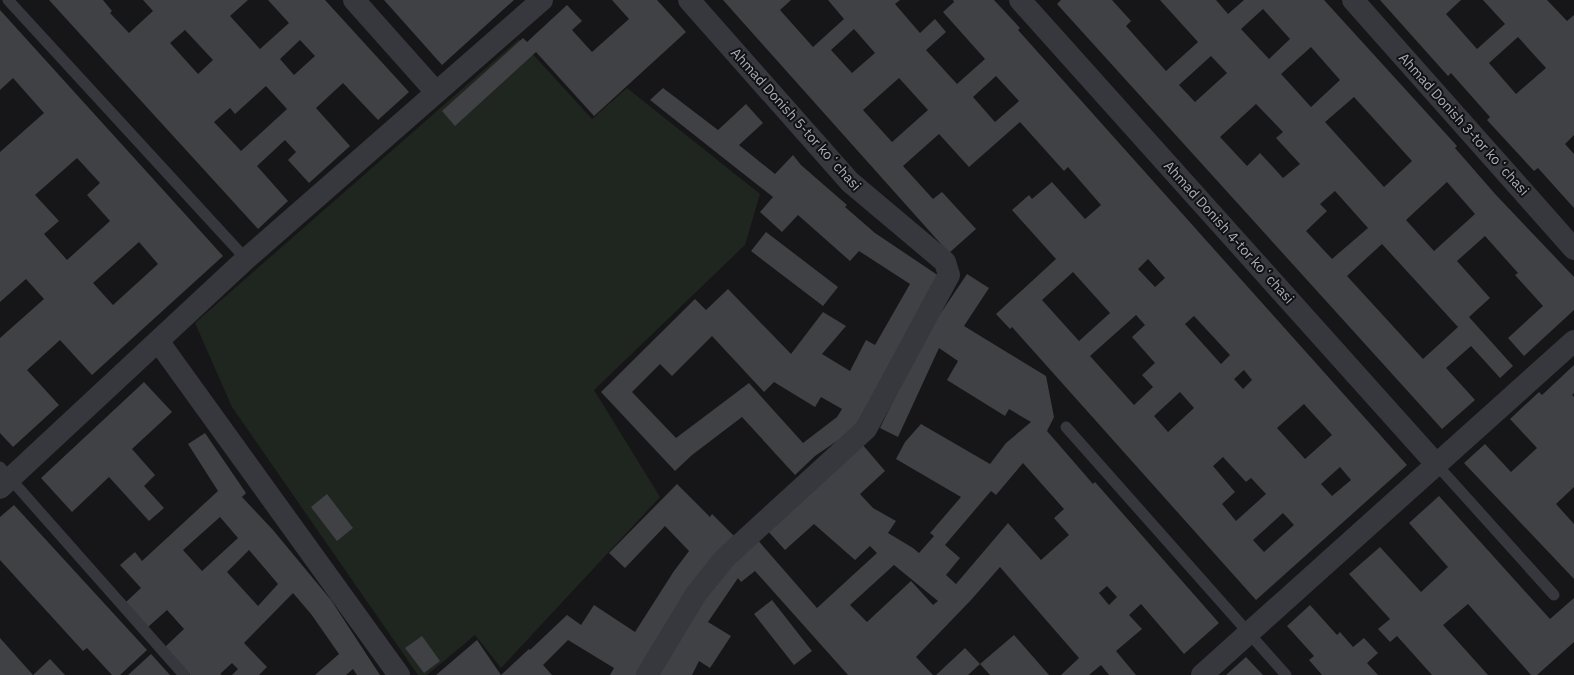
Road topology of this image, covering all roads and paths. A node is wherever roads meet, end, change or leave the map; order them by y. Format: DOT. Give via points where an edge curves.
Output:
graph roads {
  1 [pos="8,0"];
  2 [pos="354,0"];
  3 [pos="542,0"];
  4 [pos="689,0"];
  5 [pos="1020,0"];
  6 [pos="1353,0"];
  7 [pos="436,92"];
  8 [pos="1574,249"];
  9 [pos="246,259"];
  10 [pos="158,341"];
  11 [pos="1574,341"];
  12 [pos="1066,427"];
  13 [pos="1437,465"];
  14 [pos="3,478"];
  15 [pos="1554,595"];
  16 [pos="1248,634"];
  17 [pos="184,675"];
  18 [pos="399,675"];
  19 [pos="647,675"];
  20 [pos="1202,675"];
  21 [pos="1286,675"];
  1 -- 9 [label="lane"];
  2 -- 7 [label="street"];
  3 -- 7 [label="street"];
  4 -- 19 [label="street, Ahmad Donish 5-tor koʻchasi" via="850,182 945,262 949,276 866,429 725,558 696,594"];
  5 -- 13 [label="street, Ahmad Donish 4-tor koʻchasi"];
  6 -- 8 [label="street, Ahmad Donish 3-tor koʻchasi"];
  7 -- 9 [label="street"];
  9 -- 10 [label="street"];
  10 -- 14 [label="street"];
  10 -- 18 [label="street"];
  11 -- 13 [label="street"];
  12 -- 16 [label="lane"];
  13 -- 15 [label="lane"];
  13 -- 16 [label="street"];
  14 -- 17 [label="lane"];
  16 -- 20 [label="street"];
  16 -- 21 [label="lane"];
}
